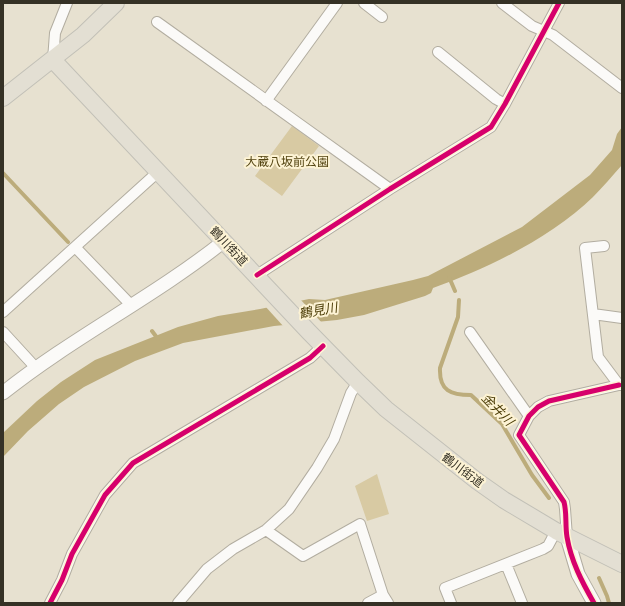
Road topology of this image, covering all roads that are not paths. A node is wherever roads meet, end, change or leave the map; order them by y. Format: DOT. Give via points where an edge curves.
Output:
graph roads {
  1 [pos="67,3"];
  2 [pos="116,3"];
  3 [pos="337,3"];
  4 [pos="364,3"];
  5 [pos="502,3"];
  6 [pos="559,3"];
  7 [pos="382,17"];
  8 [pos="156,22"];
  9 [pos="544,31"];
  10 [pos="438,52"];
  11 [pos="53,60"];
  12 [pos="622,88"];
  13 [pos="3,98"];
  14 [pos="266,101"];
  15 [pos="505,104"];
  16 [pos="159,171"];
  17 [pos="390,189"];
  18 [pos="224,241"];
  19 [pos="604,246"];
  20 [pos="75,247"];
  21 [pos="256,275"];
  22 [pos="131,306"];
  23 [pos="3,312"];
  24 [pos="593,314"];
  25 [pos="622,318"];
  26 [pos="3,332"];
  27 [pos="470,332"];
  28 [pos="323,346"];
  29 [pos="36,368"];
  30 [pos="358,382"];
  31 [pos="621,385"];
  32 [pos="3,393"];
  33 [pos="529,416"];
  34 [pos="266,530"];
  35 [pos="562,534"];
  36 [pos="506,564"];
  37 [pos="622,564"];
  38 [pos="386,599"];
  39 [pos="50,603"];
  40 [pos="178,603"];
  41 [pos="368,603"];
  42 [pos="451,603"];
  43 [pos="522,603"];
  44 [pos="594,603"];
  1 -- 11 [label="street" via="55,33"];
  2 -- 11 [label="main road"];
  3 -- 14 [label="street"];
  4 -- 7 [label="street"];
  5 -- 9 [label="street" via="532,26"];
  6 -- 9 [label="street"];
  8 -- 14 [label="street"];
  9 -- 12 [label="street" via="553,35"];
  9 -- 15 [label="street"];
  10 -- 15 [label="street"];
  11 -- 13 [label="main road"];
  11 -- 16 [label="main road, 鶴川街道"];
  14 -- 17 [label="street"];
  15 -- 17 [label="street" via="491,127"];
  16 -- 18 [label="main road, 鶴川街道"];
  16 -- 20 [label="street"];
  17 -- 21 [label="street"];
  18 -- 21 [label="main road, 鶴川街道"];
  18 -- 22 [label="street"];
  19 -- 24 [label="street" via="585,248"];
  20 -- 22 [label="street"];
  20 -- 23 [label="street"];
  21 -- 28 [label="main road, 鶴川街道"];
  22 -- 29 [label="street"];
  24 -- 25 [label="street"];
  24 -- 31 [label="street" via="598,357"];
  26 -- 29 [label="street"];
  27 -- 33 [label="street"];
  28 -- 30 [label="main road, 鶴川街道"];
  28 -- 39 [label="street" via="310,358 133,463 105,495 72,554"];
  29 -- 32 [label="street"];
  30 -- 34 [label="street" via="351,393 334,439 317,468 289,509"];
  30 -- 35 [label="main road, 鶴川街道" via="476,482"];
  31 -- 33 [label="street" via="549,401"];
  33 -- 35 [label="street" via="519,435 564,502"];
  34 -- 38 [label="street" via="303,556 360,524"];
  34 -- 40 [label="street" via="233,548 207,569"];
  35 -- 36 [label="street" via="543,549"];
  35 -- 37 [label="main road, 鶴川街道"];
  35 -- 44 [label="street" via="578,574"];
  36 -- 42 [label="street" via="445,588"];
  36 -- 43 [label="street"];
  38 -- 41 [label="street"];
}
